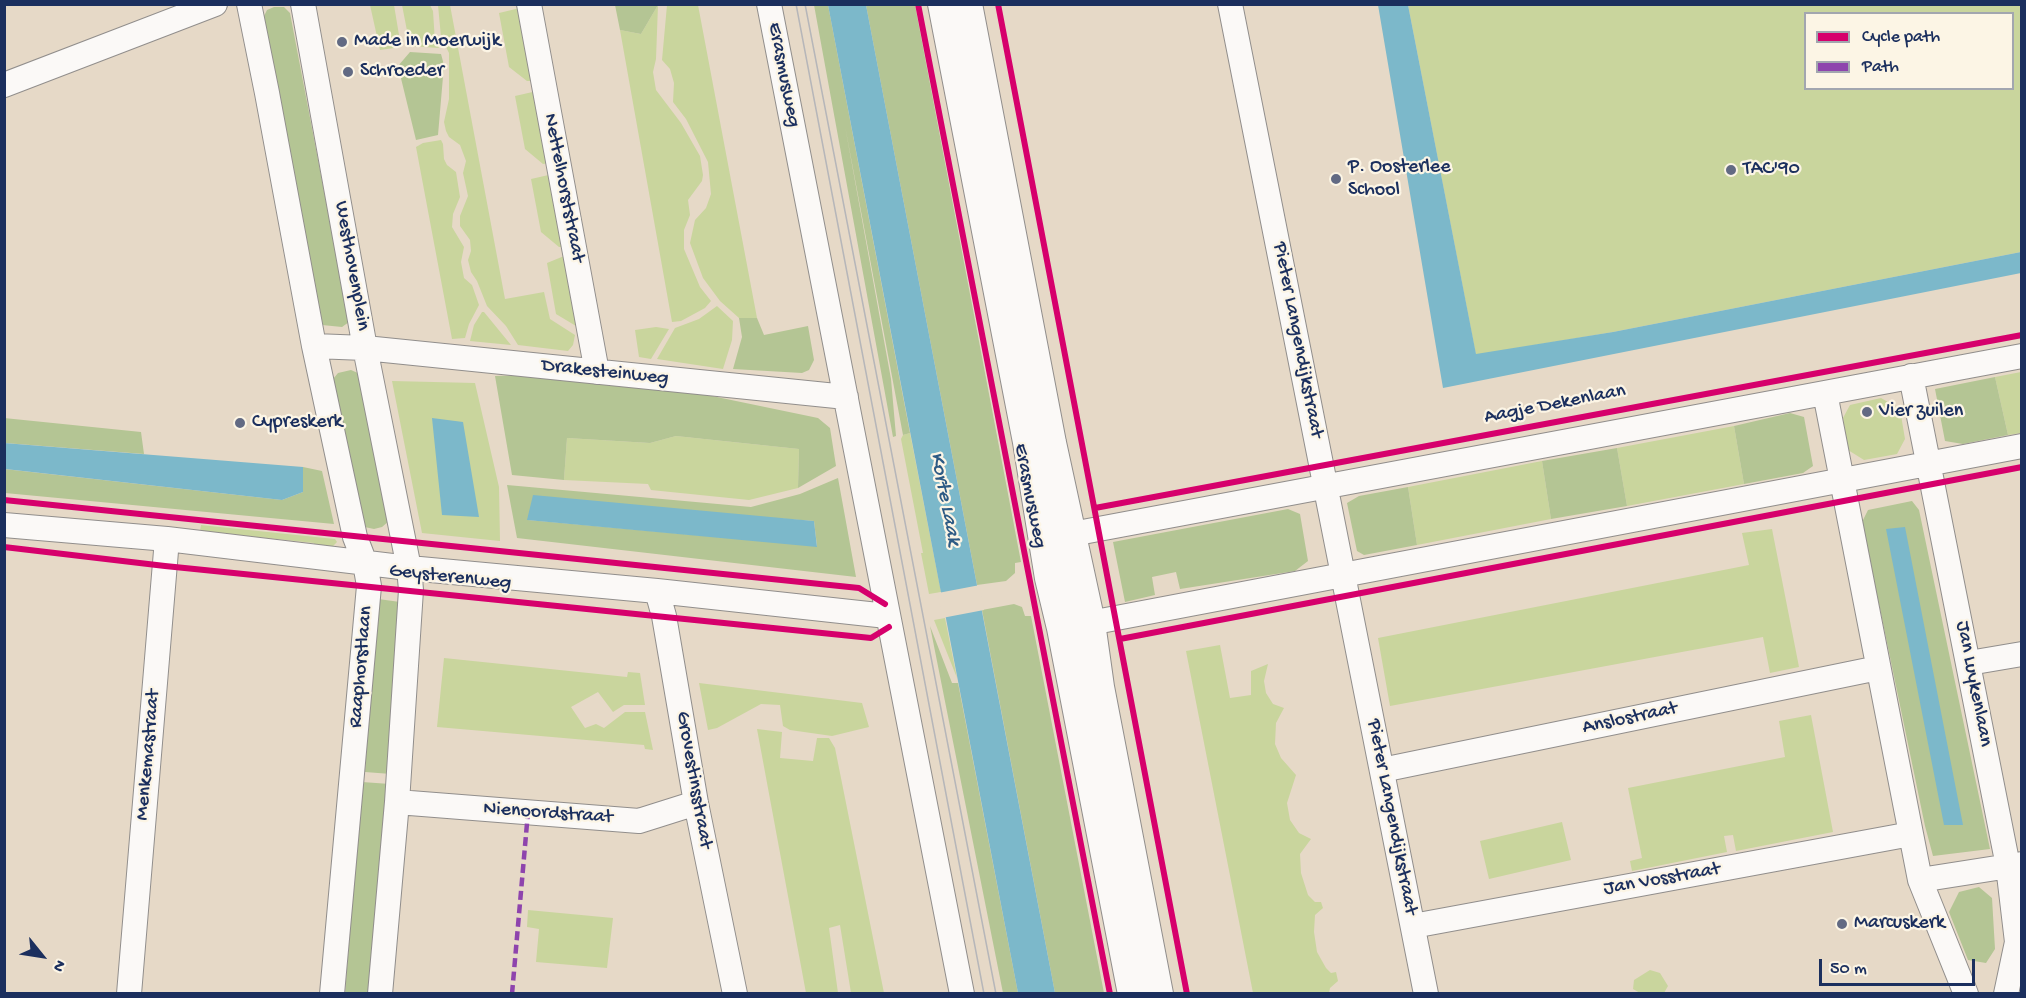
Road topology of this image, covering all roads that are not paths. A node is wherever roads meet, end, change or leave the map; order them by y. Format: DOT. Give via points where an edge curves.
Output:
graph roads {
  1 [pos="214,4"];
  2 [pos="249,4"];
  3 [pos="303,4"];
  4 [pos="529,4"];
  5 [pos="769,4"];
  6 [pos="943,4"];
  7 [pos="967,4"];
  8 [pos="1230,4"];
  9 [pos="4,85"];
  10 [pos="314,346"];
  11 [pos="365,348"];
  12 [pos="2022,356"];
  13 [pos="597,372"];
  14 [pos="1911,376"];
  15 [pos="1825,393"];
  16 [pos="846,397"];
  17 [pos="2022,446"];
  18 [pos="1929,464"];
  19 [pos="1842,480"];
  20 [pos="1326,486"];
  21 [pos="4,525"];
  22 [pos="1072,534"];
  23 [pos="167,539"];
  24 [pos="365,563"];
  25 [pos="409,568"];
  26 [pos="1344,575"];
  27 [pos="657,591"];
  28 [pos="887,616"];
  29 [pos="1090,623"];
  30 [pos="2022,654"];
  31 [pos="1969,663"];
  32 [pos="1878,668"];
  33 [pos="1382,770"];
  34 [pos="397,802"];
  35 [pos="696,803"];
  36 [pos="1911,834"];
  37 [pos="2015,865"];
  38 [pos="1920,880"];
  39 [pos="1413,926"];
  40 [pos="2019,941"];
  41 [pos="129,993"];
  42 [pos="332,993"];
  43 [pos="380,993"];
  44 [pos="735,993"];
  45 [pos="962,993"];
  46 [pos="1133,993"];
  47 [pos="1158,993"];
  48 [pos="1426,993"];
  49 [pos="1966,993"];
  50 [pos="2006,993"];
  1 -- 9 [label="street"];
  2 -- 10 [label="street"];
  3 -- 11 [label="street, Westhovenplein"];
  4 -- 13 [label="street, Nettelhorststraat"];
  5 -- 16 [label="street, Erasmusweg"];
  6 -- 46 [label="main road, Erasmusweg" via="1026,430 1048,568"];
  7 -- 22 [label="main road, Erasmusweg"];
  8 -- 20 [label="street, Pieter Langendijkstraat"];
  10 -- 11 [label="street, Westhovenplein"];
  10 -- 24 [label="street, Raaphorstlaan" via="355,537"];
  11 -- 13 [label="street, Drakesteinweg"];
  11 -- 25 [label="street"];
  12 -- 14 [label="street, Aagje Dekenlaan"];
  13 -- 16 [label="street, Drakesteinweg"];
  14 -- 15 [label="street, Aagje Dekenlaan"];
  14 -- 18 [label="street, Jan Luykenlaan"];
  15 -- 19 [label="street"];
  15 -- 20 [label="street, Aagje Dekenlaan"];
  16 -- 28 [label="street, Erasmusweg"];
  17 -- 18 [label="street"];
  18 -- 19 [label="street"];
  18 -- 31 [label="street, Jan Luykenlaan"];
  19 -- 26 [label="street"];
  19 -- 32 [label="street"];
  20 -- 22 [label="street, Aagje Dekenlaan"];
  20 -- 26 [label="street, Pieter Langendijkstraat"];
  21 -- 23 [label="street, Geysterenweg"];
  22 -- 29 [label="main road, Erasmusweg"];
  23 -- 24 [label="street, Geysterenweg"];
  23 -- 41 [label="street, Menkemastraat"];
  24 -- 25 [label="street, Geysterenweg"];
  24 -- 42 [label="street, Raaphorstlaan" via="369,586"];
  25 -- 27 [label="street, Geysterenweg"];
  25 -- 34 [label="street" via="411,590"];
  26 -- 29 [label="street"];
  26 -- 33 [label="street, Pieter Langendijkstraat"];
  27 -- 28 [label="street, Geysterenweg"];
  27 -- 35 [label="street, Grovestinsstraat"];
  28 -- 45 [label="street, Erasmusweg"];
  29 -- 47 [label="main road, Erasmusweg"];
  30 -- 31 [label="street"];
  31 -- 37 [label="street, Jan Luykenlaan"];
  32 -- 33 [label="street, Anslostraat"];
  32 -- 36 [label="street"];
  33 -- 39 [label="street, Pieter Langendijkstraat"];
  34 -- 35 [label="street, Nienoordstraat" via="639,820"];
  34 -- 43 [label="street"];
  35 -- 44 [label="street, Grovestinsstraat"];
  36 -- 38 [label="street"];
  36 -- 39 [label="street, Jan Vosstraat"];
  37 -- 38 [label="street"];
  37 -- 40 [label="street, Jan Luykenlaan"];
  38 -- 49 [label="street"];
  39 -- 48 [label="street, Pieter Langendijkstraat"];
  40 -- 50 [label="street, Jan Luykenlaan"];
}
